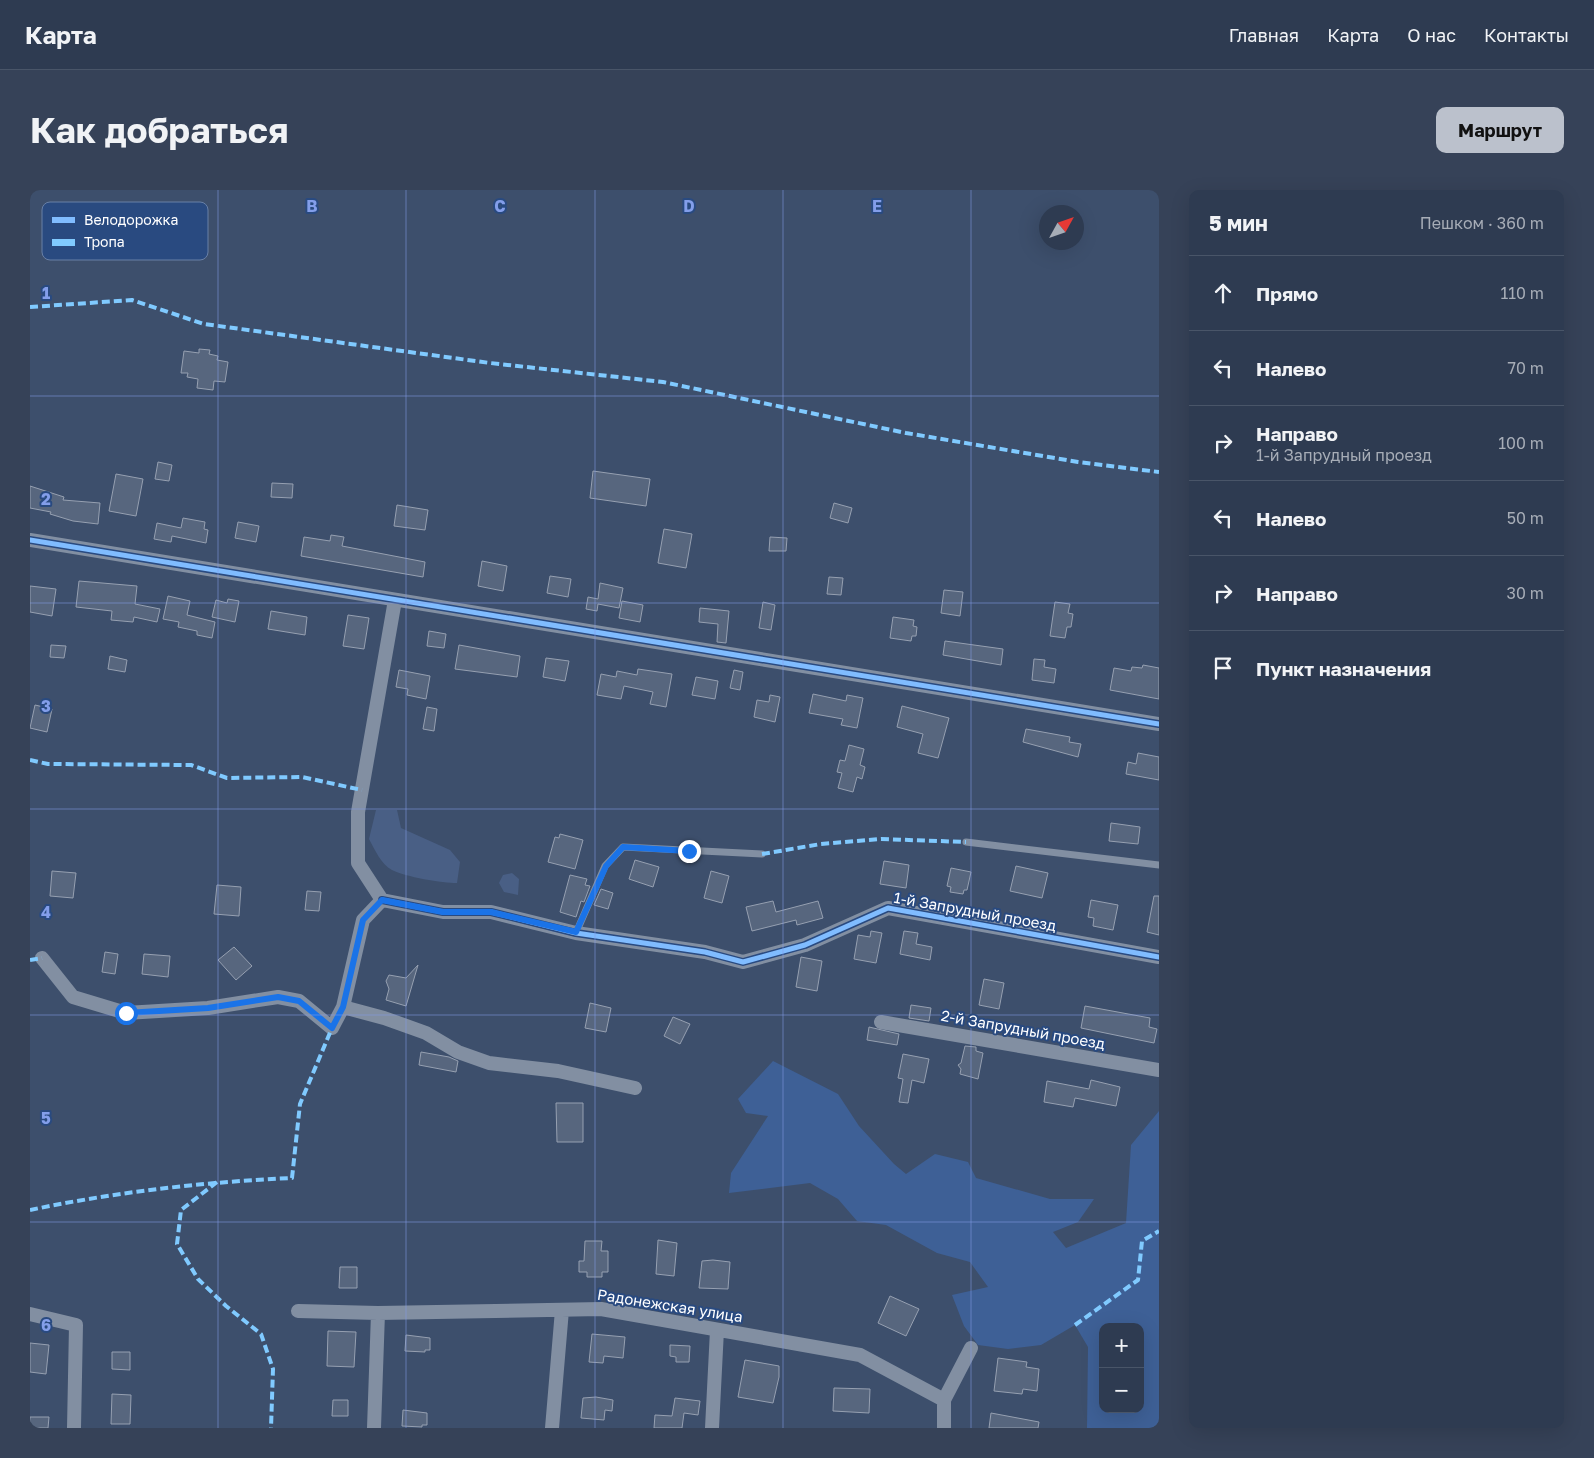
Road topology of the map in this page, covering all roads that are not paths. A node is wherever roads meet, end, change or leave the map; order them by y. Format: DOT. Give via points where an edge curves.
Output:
graph roads {
  1 [pos="30,540"];
  2 [pos="395,600"];
  3 [pos="1159,724"];
  4 [pos="966,842"];
  5 [pos="762,854"];
  6 [pos="1159,865"];
  7 [pos="382,900"];
  8 [pos="576,932"];
  9 [pos="1159,956"];
  10 [pos="42,958"];
  11 [pos="343,1007"];
  12 [pos="881,1022"];
  13 [pos="1159,1070"];
  14 [pos="635,1088"];
  15 [pos="562,1310"];
  16 [pos="298,1311"];
  17 [pos="378,1313"];
  18 [pos="30,1314"];
  19 [pos="716,1330"];
  20 [pos="971,1348"];
  21 [pos="944,1400"];
  22 [pos="74,1428"];
  23 [pos="374,1428"];
  24 [pos="552,1428"];
  25 [pos="712,1428"];
  26 [pos="944,1428"];
  1 -- 2 [label="street"];
  2 -- 3 [label="street"];
  2 -- 7 [label="street" via="358,812 358,863"];
  4 -- 6 [label="lane"];
  5 -- 8 [label="lane" via="623,847 606,866"];
  7 -- 8 [label="street, 1-й Запрудный проезд" via="443,912 491,912"];
  7 -- 11 [label="street" via="363,920"];
  8 -- 9 [label="street, 1-й Запрудный проезд" via="705,952 743,962 805,945 888,908"];
  10 -- 11 [label="street" via="73,997 126,1013 208,1008 278,997 299,1001 332,1028"];
  11 -- 14 [label="street" via="426,1033 458,1052 489,1063 558,1071"];
  12 -- 13 [label="street, 2-й Запрудный проезд"];
  15 -- 17 [label="street, Радонежская улица"];
  15 -- 19 [label="street, Радонежская улица" via="601,1309"];
  15 -- 24 [label="street"];
  16 -- 17 [label="street, Радонежская улица"];
  17 -- 23 [label="street"];
  18 -- 22 [label="street" via="76,1325"];
  19 -- 21 [label="street, Радонежская улица" via="860,1355"];
  19 -- 25 [label="street"];
  20 -- 21 [label="street"];
  21 -- 26 [label="street"];
}
